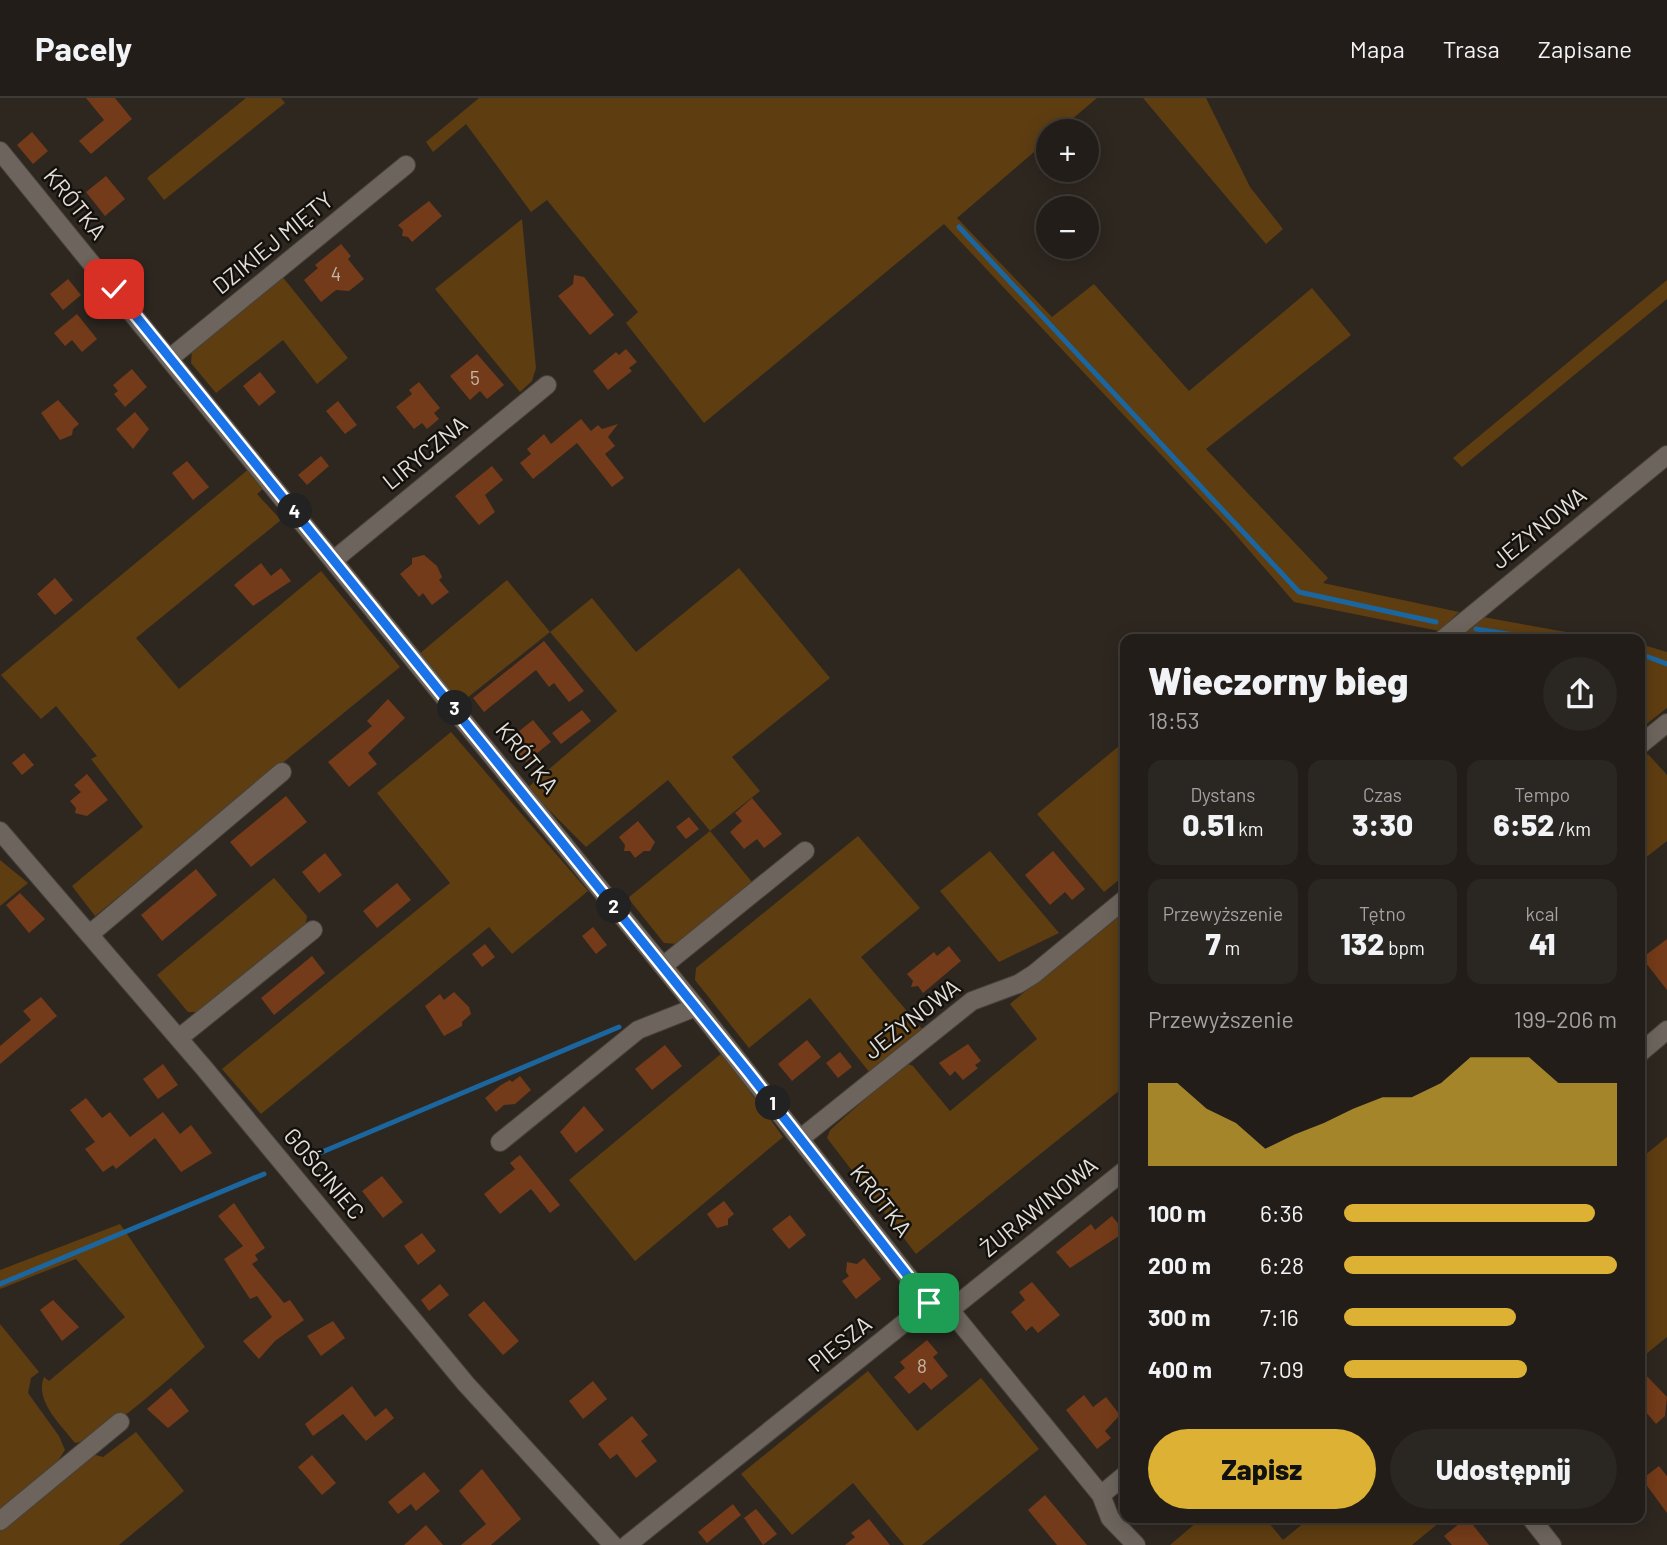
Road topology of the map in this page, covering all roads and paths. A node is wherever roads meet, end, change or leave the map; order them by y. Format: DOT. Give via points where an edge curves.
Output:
graph roads {
  1 [pos="0,151"];
  2 [pos="407,164"];
  3 [pos="170,358"];
  4 [pos="547,385"];
  5 [pos="1667,455"];
  6 [pos="335,559"];
  7 [pos="1449,634"];
  8 [pos="1667,723"];
  9 [pos="1645,741"];
  10 [pos="282,772"];
  11 [pos="0,831"];
  12 [pos="805,851"];
  13 [pos="1120,903"];
  14 [pos="313,930"];
  15 [pos="90,934"];
  16 [pos="663,966"];
  17 [pos="696,1007"];
  18 [pos="1667,1030"];
  19 [pos="179,1038"];
  20 [pos="1645,1049"];
  21 [pos="801,1138"];
  22 [pos="500,1142"];
  23 [pos="1120,1174"];
  24 [pos="929,1303"];
  25 [pos="950,1310"];
  26 [pos="120,1422"];
  27 [pos="1120,1479"];
  28 [pos="1101,1495"];
  29 [pos="0,1521"];
  30 [pos="1535,1523"];
  31 [pos="613,1545"];
  32 [pos="627,1545"];
  33 [pos="1136,1545"];
  34 [pos="1552,1545"];
  1 -- 3 [label="street, KRÓTKA"];
  2 -- 3 [label="street, DZIKIEJ MIĘTY"];
  3 -- 6 [label="street, KRÓTKA"];
  4 -- 6 [label="street, LIRYCZNA"];
  5 -- 7 [label="street, JEŻYNOWA"];
  6 -- 16 [label="street, KRÓTKA"];
  8 -- 9 [label="street"];
  10 -- 15 [label="street"];
  11 -- 15 [label="street, GOŚCINIEC"];
  12 -- 16 [label="street"];
  13 -- 21 [label="street, JEŻYNOWA" via="1034,974 972,1001"];
  14 -- 19 [label="street"];
  15 -- 19 [label="street, GOŚCINIEC"];
  16 -- 17 [label="street, KRÓTKA"];
  17 -- 21 [label="street, KRÓTKA"];
  17 -- 22 [label="street" via="638,1030"];
  18 -- 20 [label="street"];
  19 -- 31 [label="street, GOŚCINIEC" via="466,1384"];
  21 -- 24 [label="street, KRÓTKA"];
  23 -- 25 [label="street, ŻURAWINOWA"];
  24 -- 25 [label="street"];
  24 -- 32 [label="street, PIESZA"];
  25 -- 28 [label="street"];
  26 -- 29 [label="street"];
  27 -- 28 [label="street"];
  28 -- 33 [label="street" via="1110,1518"];
  30 -- 34 [label="street"];
}
